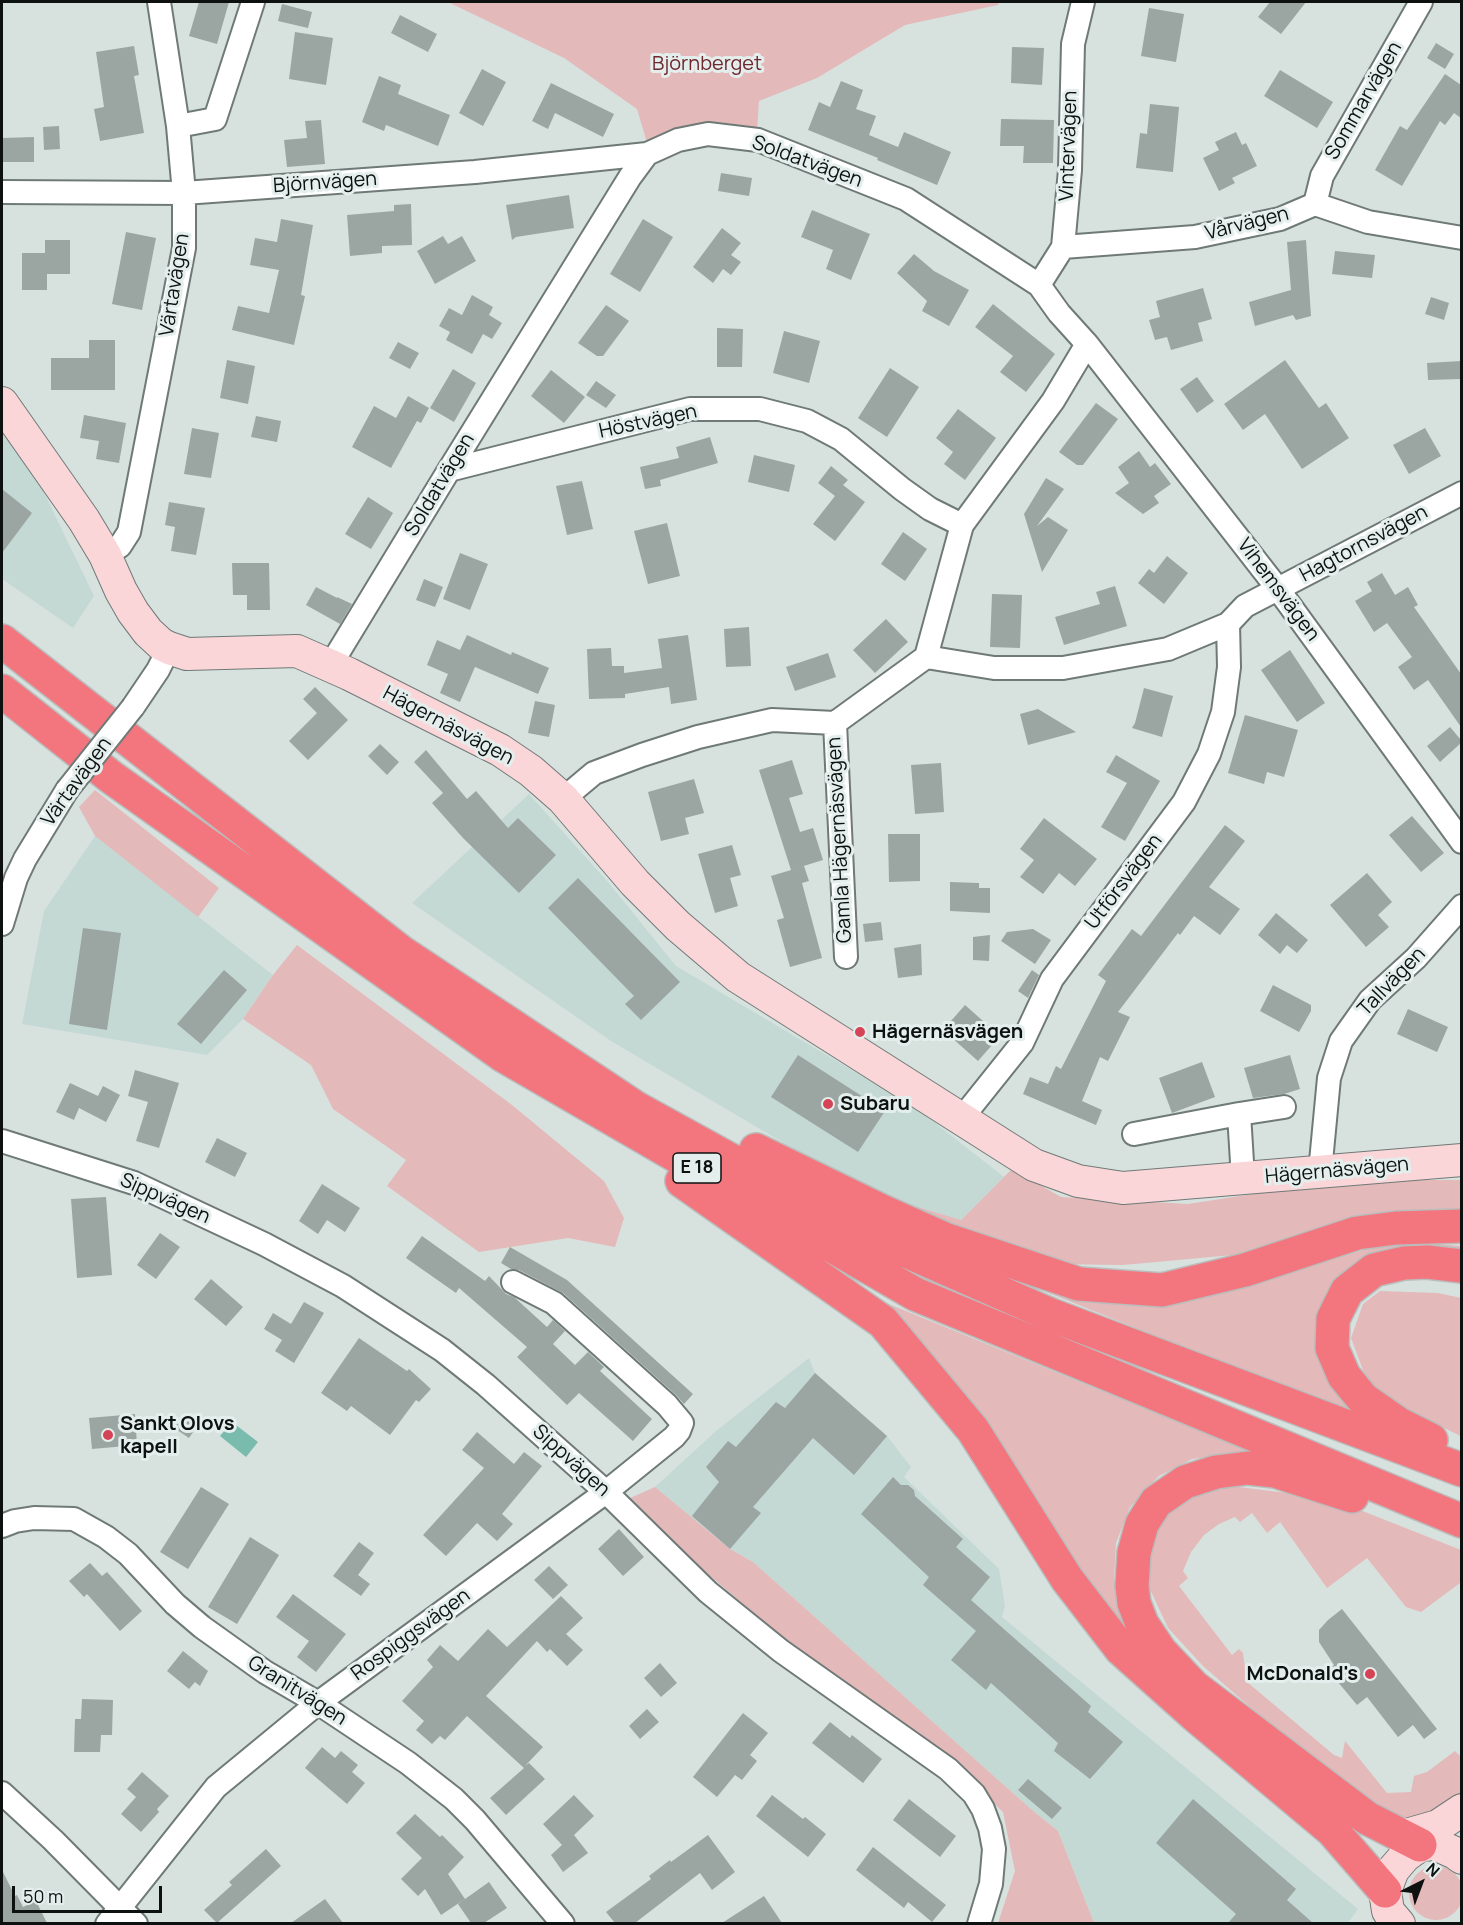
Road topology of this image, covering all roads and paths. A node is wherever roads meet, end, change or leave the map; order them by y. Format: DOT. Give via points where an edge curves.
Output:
graph roads {
  1 [pos="159,2"];
  2 [pos="253,2"];
  3 [pos="1083,2"];
  4 [pos="1421,2"];
  5 [pos="178,126"];
  6 [pos="647,154"];
  7 [pos="2,192"];
  8 [pos="184,194"];
  9 [pos="1315,204"];
  10 [pos="1461,238"];
  11 [pos="1063,247"];
  12 [pos="1039,285"];
  13 [pos="1087,344"];
  14 [pos="2,403"];
  15 [pos="449,470"];
  16 [pos="1461,493"];
  17 [pos="962,525"];
  18 [pos="105,555"];
  19 [pos="1278,589"];
  20 [pos="1228,624"];
  21 [pos="2,641"];
  22 [pos="169,648"];
  23 [pos="926,657"];
  24 [pos="330,666"];
  25 [pos="2,691"];
  26 [pos="835,723"];
  27 [pos="563,799"];
  28 [pos="1461,842"];
  29 [pos="1461,906"];
  30 [pos="2,924"];
  31 [pos="846,957"];
  32 [pos="504,1056"];
  33 [pos="1284,1107"];
  34 [pos="636,1108"];
  35 [pos="1239,1114"];
  36 [pos="962,1118"];
  37 [pos="1134,1134"];
  38 [pos="2,1141"];
  39 [pos="1461,1160"];
  40 [pos="1320,1172"];
  41 [pos="1243,1178"];
  42 [pos="1461,1226"];
  43 [pos="1461,1266"];
  44 [pos="513,1282"];
  45 [pos="1461,1455"];
  46 [pos="1461,1470"];
  47 [pos="606,1492"];
  48 [pos="1461,1521"];
  49 [pos="2,1527"];
  50 [pos="1461,1533"];
  51 [pos="318,1703"];
  52 [pos="2,1793"];
  53 [pos="1461,1810"];
  54 [pos="1461,1826"];
  55 [pos="1430,1846"];
  56 [pos="1389,1912"];
  57 [pos="121,1918"];
  58 [pos="563,1923"];
  59 [pos="979,1923"];
  1 -- 5 [label="street, Värtavägen"];
  2 -- 5 [label="street" via="214,119"];
  3 -- 11 [label="street, Vintervägen" via="1073,44 1070,170"];
  4 -- 9 [label="street, Sommarvägen" via="1322,176"];
  5 -- 8 [label="street, Värtavägen"];
  6 -- 8 [label="street, Björnvägen" via="475,172"];
  6 -- 12 [label="street, Soldatvägen" via="678,140 708,134 758,140 906,200"];
  6 -- 15 [label="street, Soldatvägen"];
  7 -- 8 [label="street, Björnvägen"];
  8 -- 18 [label="street, Värtavägen" via="184,248 129,532 120,546"];
  9 -- 10 [label="street, Vårvägen" via="1368,222"];
  9 -- 11 [label="street, Vårvägen" via="1280,219 1195,237"];
  11 -- 12 [label="street, Vintervägen"];
  12 -- 13 [label="street, Soldatvägen"];
  13 -- 17 [label="street" via="1053,401"];
  13 -- 19 [label="street, Vihemsvägen"];
  14 -- 18 [label="street, Hägernäsvägen"];
  15 -- 17 [label="street, Höstvägen" via="690,409 760,409 807,421 841,439 930,509"];
  15 -- 24 [label="street, Soldatvägen"];
  16 -- 19 [label="street, Hagtornsvägen"];
  17 -- 23 [label="street"];
  18 -- 22 [label="street, Hägernäsvägen" via="133,612 147,632"];
  19 -- 20 [label="street, Hagtornsvägen" via="1245,606"];
  19 -- 28 [label="street, Vihemsvägen"];
  20 -- 23 [label="street, Hagtornsvägen" via="1168,649 1063,668 994,668"];
  20 -- 36 [label="street, Utförsvägen" via="1229,667 1223,712 1209,754 1189,793 1052,980 1022,1042"];
  21 -- 34 [label="highway, E 18" via="401,952"];
  22 -- 24 [label="street, Hägernäsvägen" via="187,654 297,651"];
  22 -- 30 [label="street, Värtavägen, bridge" via="133,708 67,790 25,859"];
  23 -- 26 [label="street, Gamla Hägernäsvägen"];
  24 -- 27 [label="street, Hägernäsvägen" via="500,750"];
  25 -- 32 [label="highway, E 18" via="111,777"];
  26 -- 27 [label="street, Gamla Hägernäsvägen" via="772,720 698,737 594,773"];
  26 -- 31 [label="street, Gamla Hägernäsvägen"];
  27 -- 36 [label="street, Hägernäsvägen" via="642,890 738,977"];
  29 -- 40 [label="street, Tallvägen" via="1416,958 1370,1000 1341,1041 1329,1078"];
  32 -- 48 [label="highway, E 18" via="915,1294"];
  32 -- 56 [label="highway" via="883,1322 973,1430 1067,1579 1121,1648 1332,1830"];
  33 -- 35 [label="street"];
  34 -- 42 [label="highway" via="722,1134 947,1240 1079,1284 1162,1290 1245,1270 1357,1233"];
  34 -- 46 [label="highway, E 18" via="854,1228 931,1262 1052,1314"];
  35 -- 37 [label="street"];
  35 -- 41 [label="street"];
  36 -- 41 [label="street, Hägernäsvägen" via="1034,1165 1078,1181 1123,1188"];
  38 -- 47 [label="street, Sippvägen" via="134,1183 343,1286 442,1350"];
  39 -- 40 [label="street, Hägernäsvägen"];
  40 -- 41 [label="street, Hägernäsvägen"];
  43 -- 45 [label="highway" via="1404,1263 1374,1270 1347,1292 1333,1319 1332,1348 1344,1376 1363,1399 1399,1424"];
  44 -- 47 [label="street, Rospiggsvägen" via="554,1303 682,1423 674,1437"];
  47 -- 51 [label="street, Rospiggsvägen"];
  47 -- 59 [label="street, Sippvägen" via="734,1614 948,1769 974,1794 990,1827 994,1849 991,1884"];
  49 -- 51 [label="street, Granitvägen" via="15,1521 47,1517 74,1518 128,1554 202,1627 265,1672"];
  50 -- 55 [label="highway" via="1275,1471 1248,1468 1216,1472 1185,1482 1156,1502 1142,1524 1134,1553 1132,1586 1142,1624 1160,1651 1194,1687 1367,1818"];
  51 -- 57 [label="street, Rospiggsvägen" via="216,1786"];
  51 -- 58 [label="street, Granitvägen" via="454,1799"];
  52 -- 57 [label="street" via="53,1840"];
  53 -- 55 [label="street" via="1438,1826"];
  54 -- 55 [label="street" via="1451,1837"];
  55 -- 56 [label="street" via="1405,1856 1393,1870"];
}
